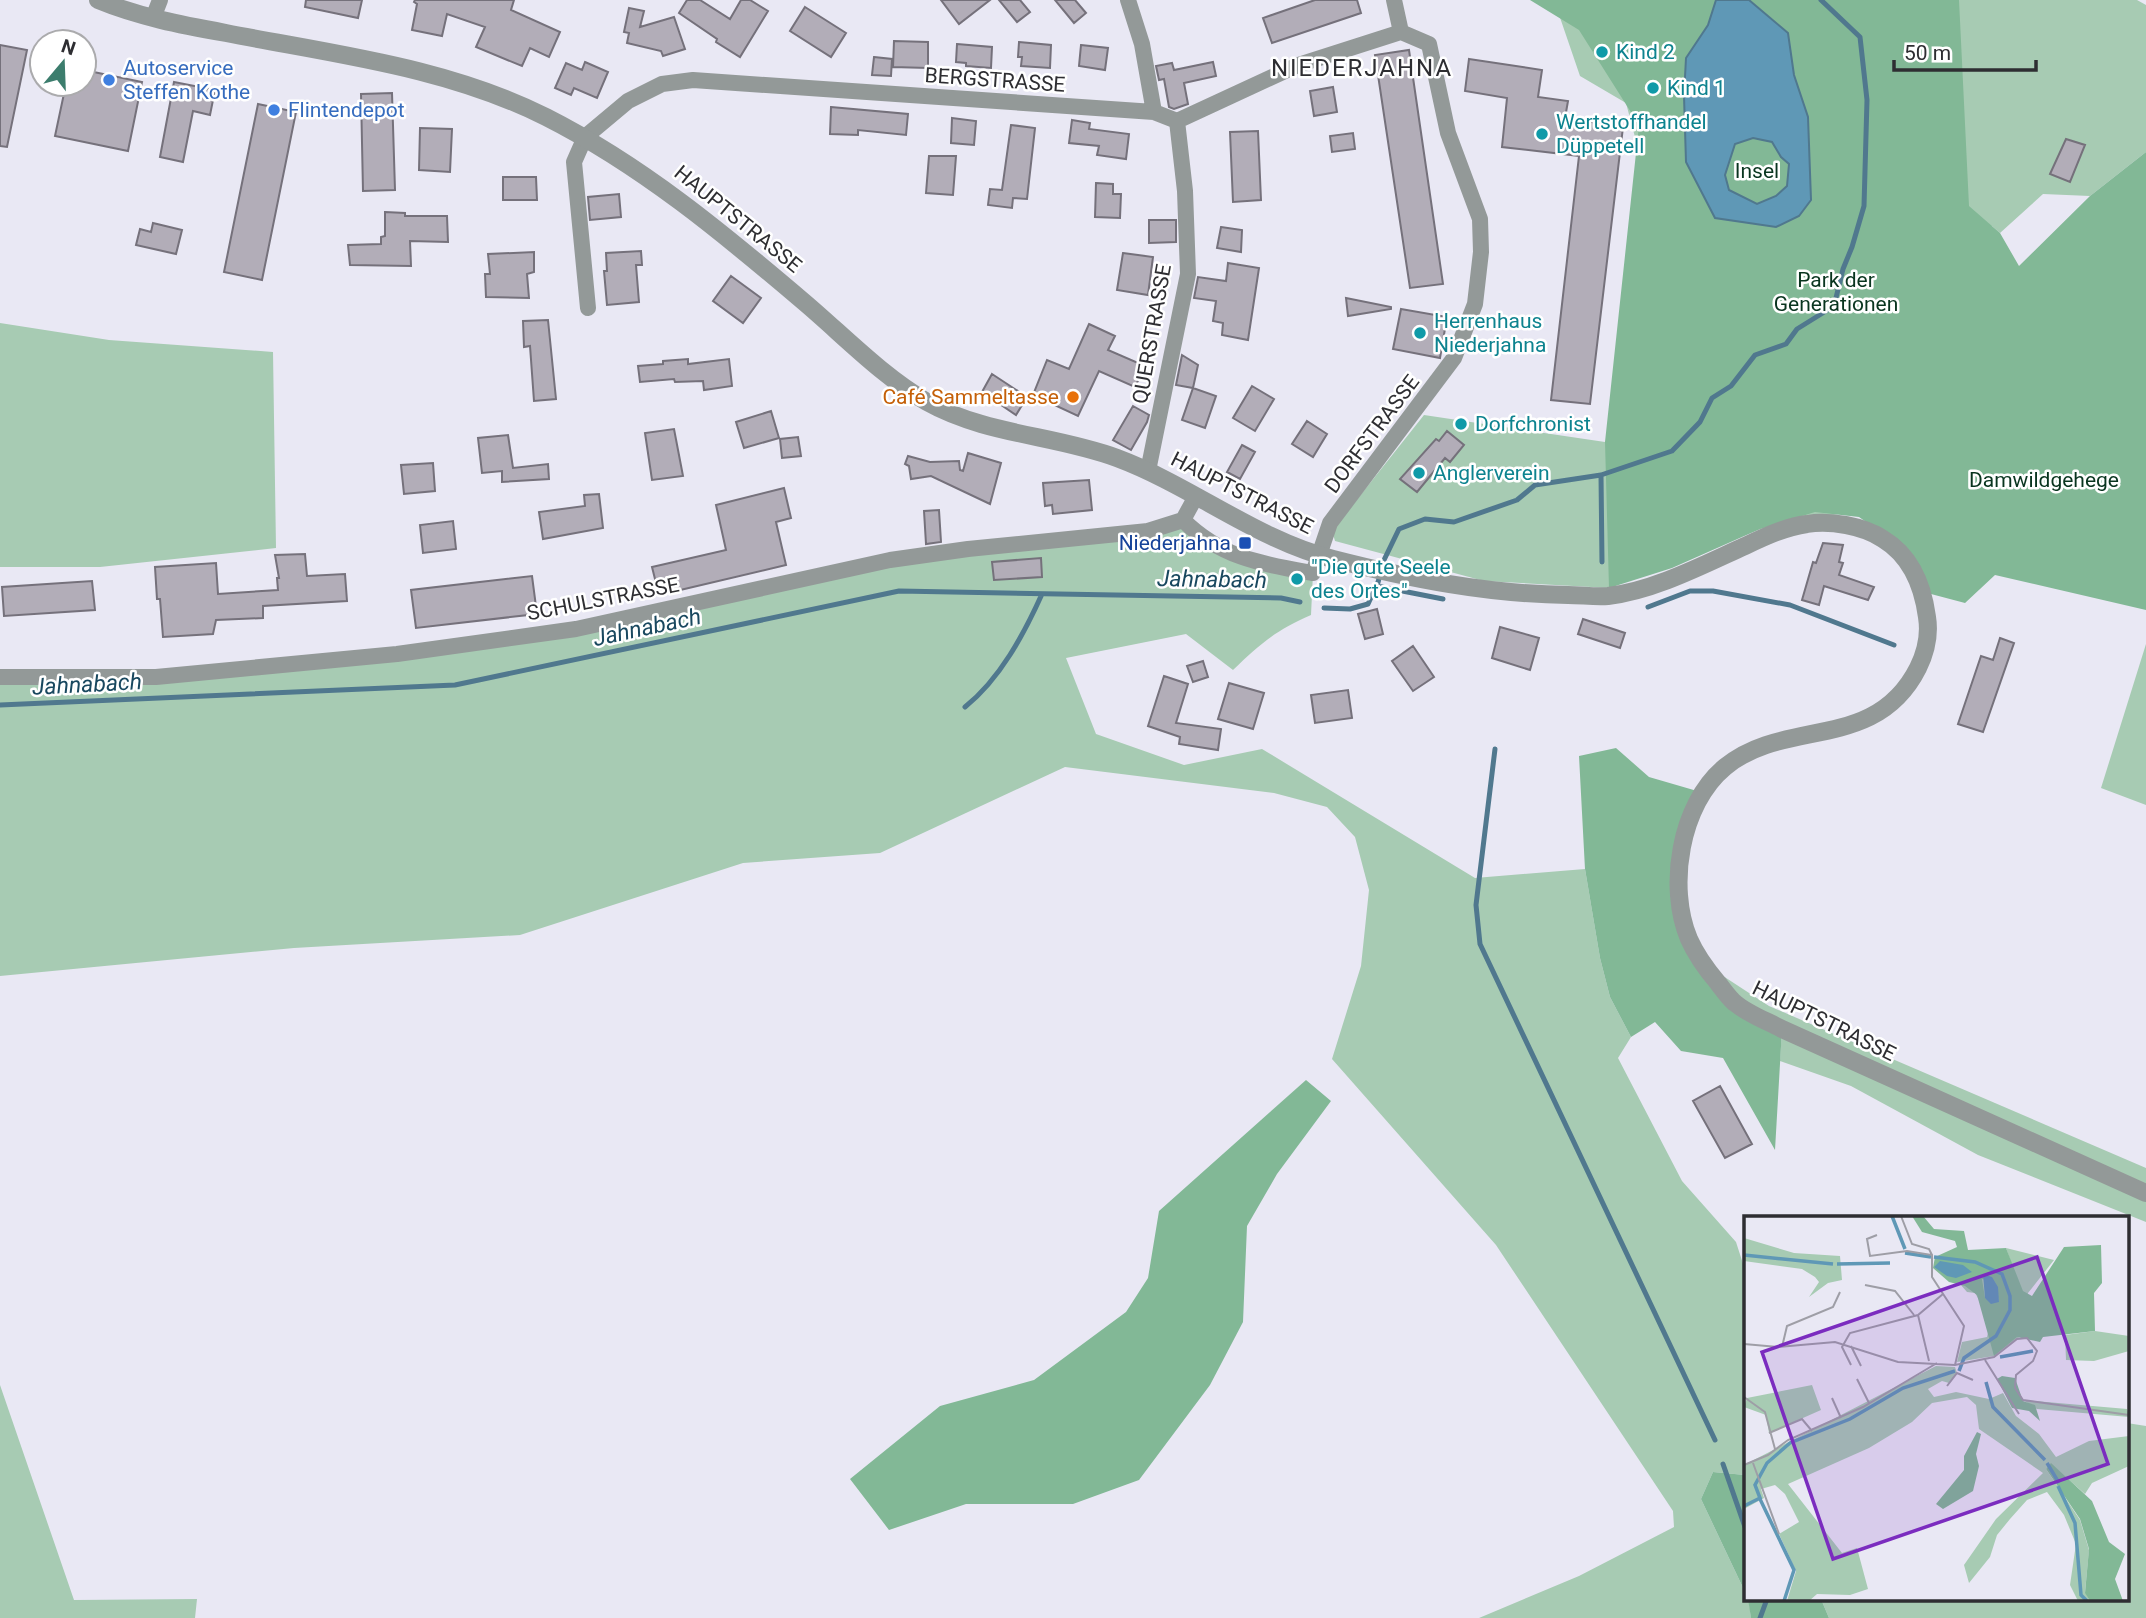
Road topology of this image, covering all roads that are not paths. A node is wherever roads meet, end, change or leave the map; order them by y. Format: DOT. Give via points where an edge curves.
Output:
graph roads {
  1 [pos="98,0"];
  2 [pos="160,0"];
  3 [pos="1128,0"];
  4 [pos="1394,0"];
  5 [pos="153,18"];
  6 [pos="1401,32"];
  7 [pos="1154,112"];
  8 [pos="1177,121"];
  9 [pos="585,137"];
  10 [pos="589,308"];
  11 [pos="1148,471"];
  12 [pos="1195,498"];
  13 [pos="1183,520"];
  14 [pos="1317,555"];
  15 [pos="0,677"];
  16 [pos="2146,1193"];
  1 -- 5 [label="street, HAUPTSTRASSE"];
  2 -- 5 [label="street"];
  3 -- 7 [label="street" via="1142,44"];
  4 -- 6 [label="street"];
  5 -- 9 [label="street, HAUPTSTRASSE" via="408,68 484,90"];
  6 -- 8 [label="street" via="1298,65"];
  6 -- 14 [label="street, DORFSTRASSE" via="1429,44 1448,133 1480,219 1475,304 1454,358 1330,523"];
  7 -- 8 [label="street, BERGSTRASSE"];
  7 -- 9 [label="street, BERGSTRASSE" via="693,80 662,84 628,101"];
  8 -- 11 [label="street, QUERSTRASSE" via="1188,274"];
  9 -- 10 [label="street" via="574,162"];
  9 -- 11 [label="street, HAUPTSTRASSE" via="656,182 927,402 982,426 1109,455"];
  11 -- 12 [label="street, HAUPTSTRASSE"];
  12 -- 13 [label="street"];
  12 -- 14 [label="street, HAUPTSTRASSE"];
  13 -- 14 [label="street" via="1201,538 1255,563 1313,573"];
  13 -- 15 [label="street, SCHULSTRASSE" via="1148,531 890,559 576,629 397,654 156,677"];
  14 -- 16 [label="street, HAUPTSTRASSE" via="1455,587 1609,596 1674,579 1768,535 1812,522 1856,527 1884,539 1906,560 1923,591 1929,629 1924,655 1909,686 1875,715 1834,731 1748,752 1716,775 1691,813 1683,837 1680,888 1688,938 1733,1003"];
}
